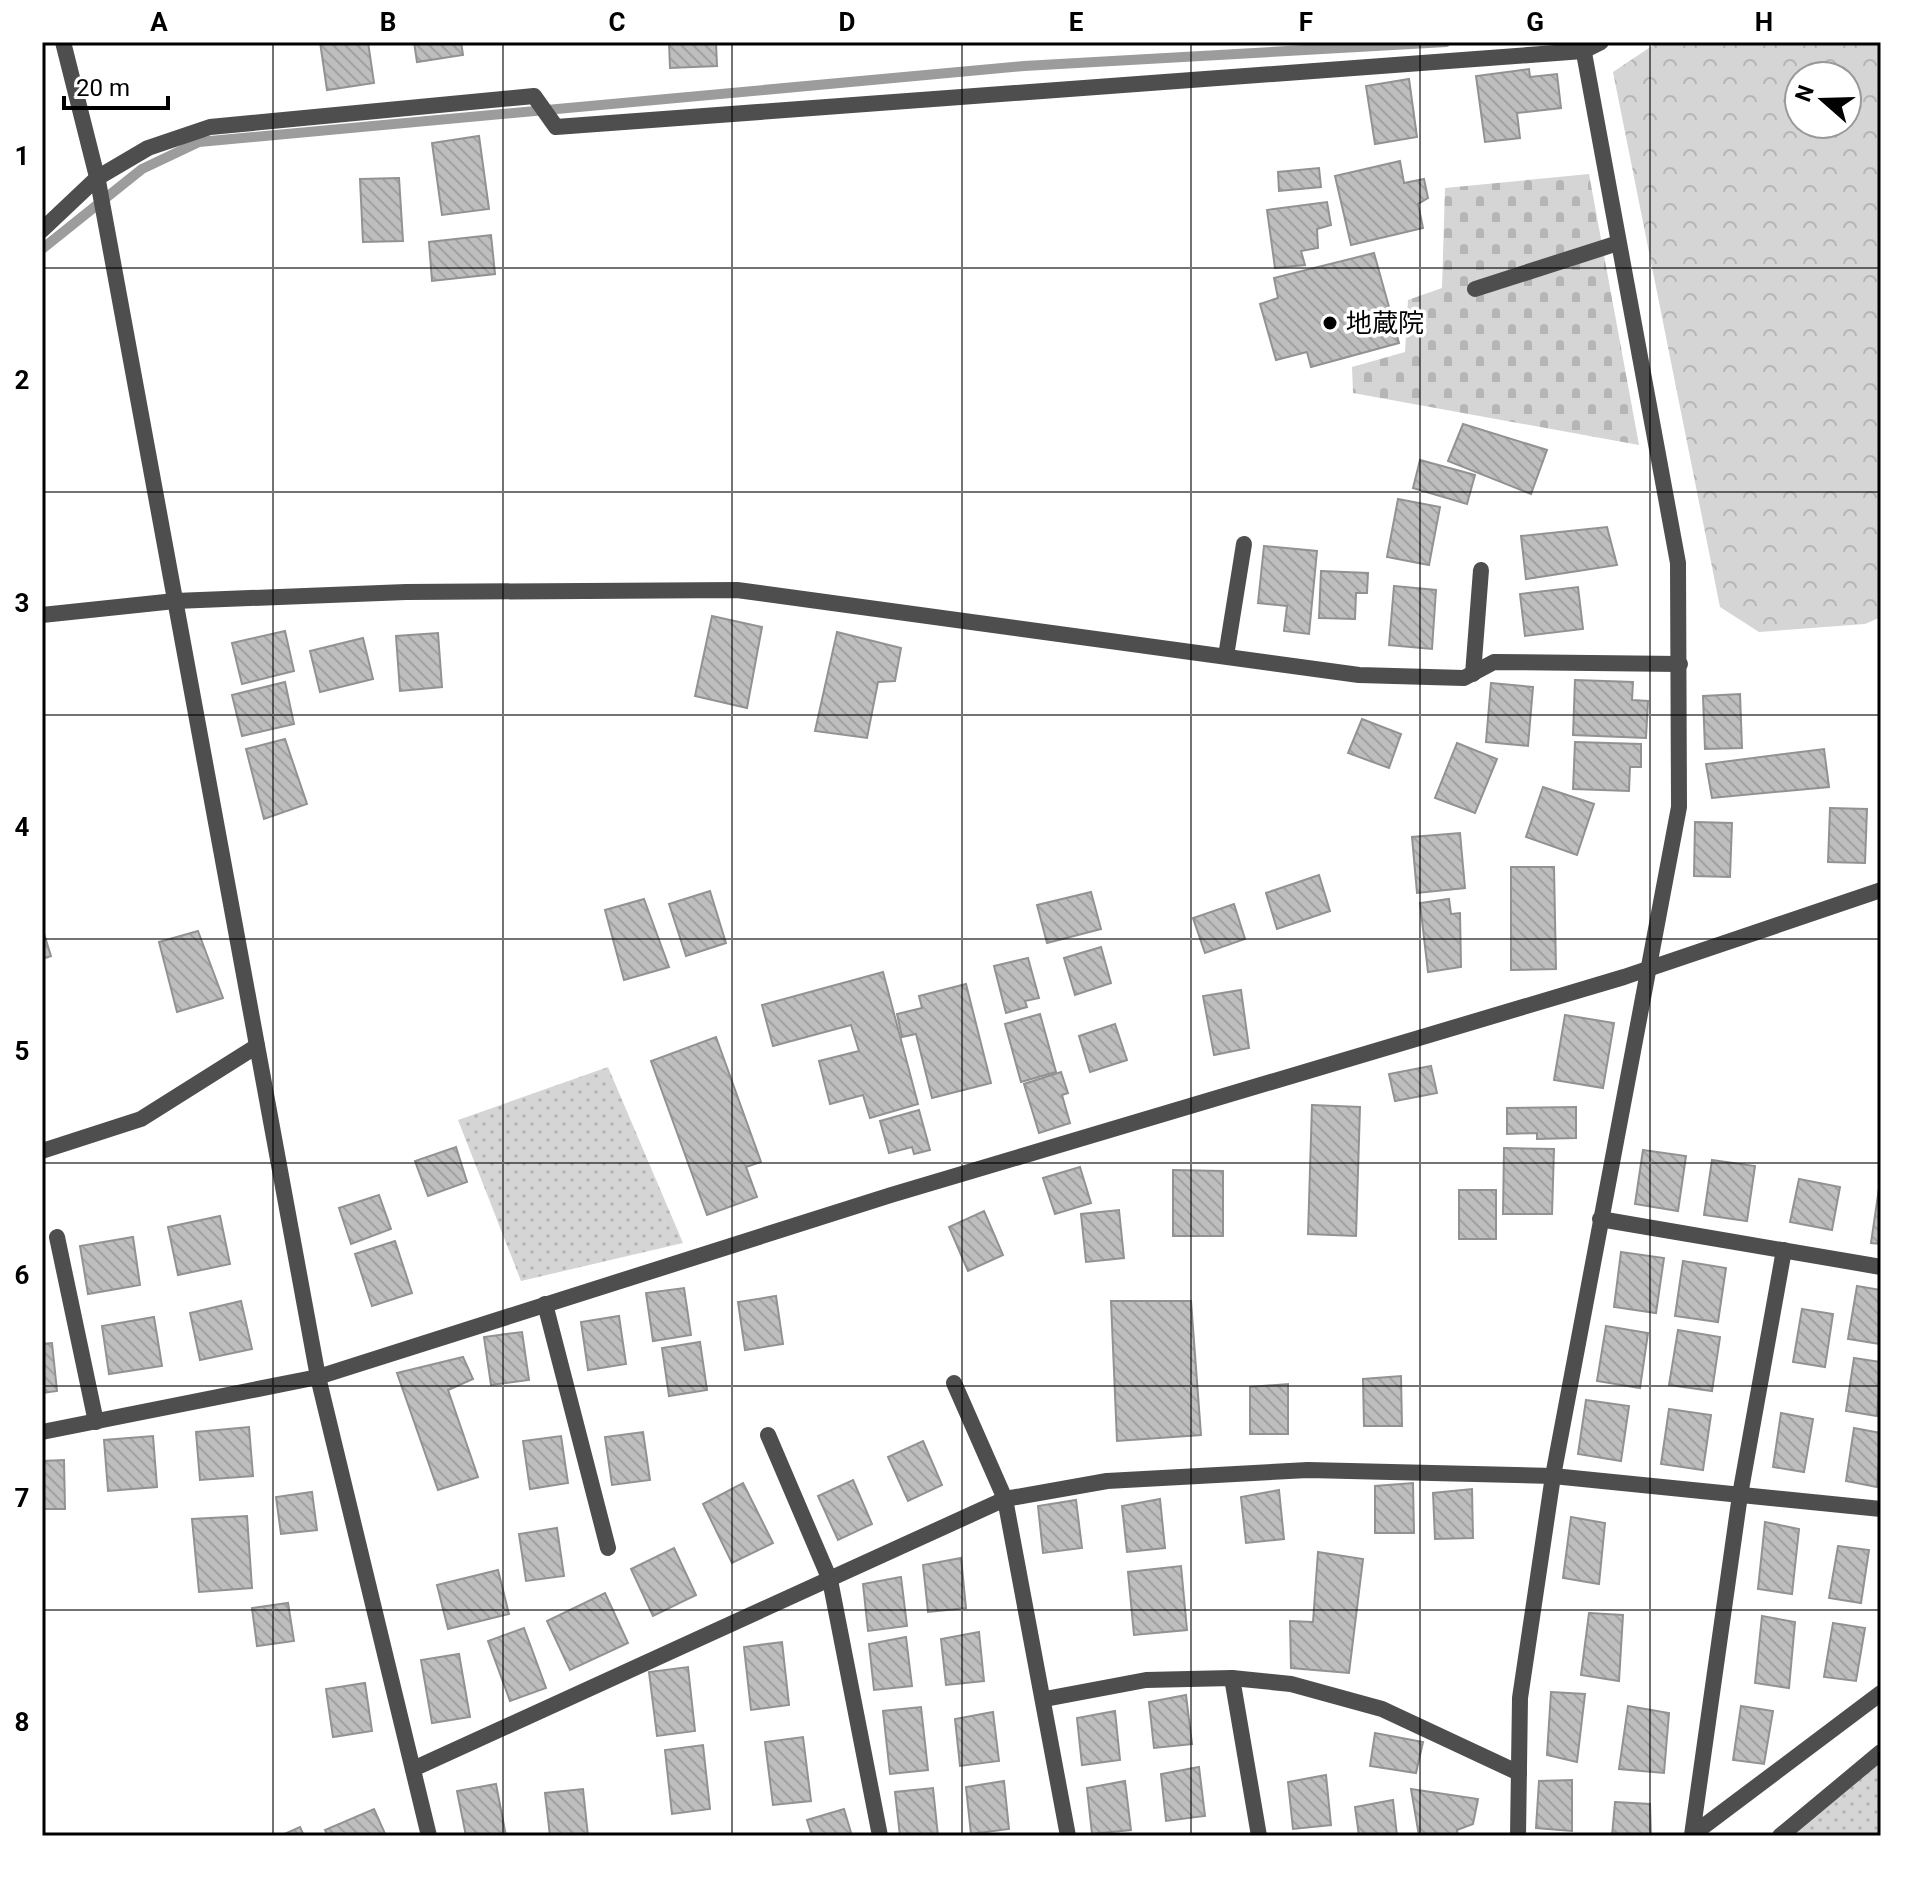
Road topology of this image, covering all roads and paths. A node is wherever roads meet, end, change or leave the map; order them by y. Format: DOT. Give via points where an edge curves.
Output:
graph roads {
  1 [pos="63,42"];
  2 [pos="1601,42"];
  3 [pos="1583,47"];
  4 [pos="97,180"];
  5 [pos="42,230"];
  6 [pos="1618,243"];
  7 [pos="1475,289"];
  8 [pos="1244,544"];
  9 [pos="1481,570"];
  10 [pos="175,601"];
  11 [pos="42,615"];
  12 [pos="1226,656"];
  13 [pos="1680,664"];
  14 [pos="1473,674"];
  15 [pos="1881,890"];
  16 [pos="1647,966"];
  17 [pos="257,1046"];
  18 [pos="42,1151"];
  19 [pos="1600,1219"];
  20 [pos="57,1237"];
  21 [pos="1784,1250"];
  22 [pos="1881,1267"];
  23 [pos="545,1304"];
  24 [pos="318,1377"];
  25 [pos="954,1383"];
  26 [pos="96,1422"];
  27 [pos="42,1432"];
  28 [pos="768,1435"];
  29 [pos="1553,1476"];
  30 [pos="1740,1495"];
  31 [pos="1005,1499"];
  32 [pos="1881,1509"];
  33 [pos="608,1548"];
  34 [pos="830,1580"];
  35 [pos="1232,1678"];
  36 [pos="1881,1693"];
  37 [pos="1045,1699"];
  38 [pos="1881,1752"];
  39 [pos="413,1769"];
  40 [pos="1519,1773"];
  41 [pos="429,1836"];
  42 [pos="880,1836"];
  43 [pos="1068,1836"];
  44 [pos="1259,1836"];
  45 [pos="1518,1836"];
  46 [pos="1780,1836"];
  1 -- 4 [label="street"];
  2 -- 3 [label="street"];
  3 -- 4 [label="street" via="556,127 534,96 210,127 148,148"];
  3 -- 6 [label="street"];
  4 -- 5 [label="street"];
  4 -- 10 [label="street"];
  6 -- 7 [label="street"];
  6 -- 13 [label="street" via="1678,563"];
  8 -- 12 [label="street"];
  9 -- 14 [label="street"];
  10 -- 11 [label="street"];
  10 -- 12 [label="street" via="406,592 737,590"];
  10 -- 17 [label="street"];
  12 -- 14 [label="street" via="1359,675"];
  13 -- 14 [label="street" via="1494,662"];
  13 -- 16 [label="street" via="1679,807"];
  15 -- 16 [label="street"];
  16 -- 19 [label="street"];
  16 -- 23 [label="street"];
  17 -- 18 [label="street" via="141,1119"];
  17 -- 24 [label="street"];
  19 -- 21 [label="street"];
  19 -- 29 [label="street"];
  20 -- 26 [label="street"];
  21 -- 22 [label="street"];
  21 -- 30 [label="street"];
  23 -- 24 [label="street"];
  23 -- 33 [label="street"];
  24 -- 26 [label="street"];
  24 -- 39 [label="street"];
  25 -- 31 [label="street"];
  26 -- 27 [label="street"];
  28 -- 34 [label="street"];
  29 -- 30 [label="street"];
  29 -- 31 [label="street" via="1308,1470 1107,1481"];
  29 -- 40 [label="street" via="1520,1698"];
  30 -- 32 [label="street"];
  30 -- 36 [label="street" via="1692,1835"];
  31 -- 34 [label="street"];
  31 -- 37 [label="street"];
  34 -- 39 [label="street"];
  34 -- 42 [label="street"];
  35 -- 37 [label="street" via="1146,1680"];
  35 -- 40 [label="street" via="1291,1684 1382,1709"];
  35 -- 44 [label="street"];
  37 -- 43 [label="street"];
  38 -- 46 [label="street"];
  39 -- 41 [label="street"];
  40 -- 45 [label="street"];
}
